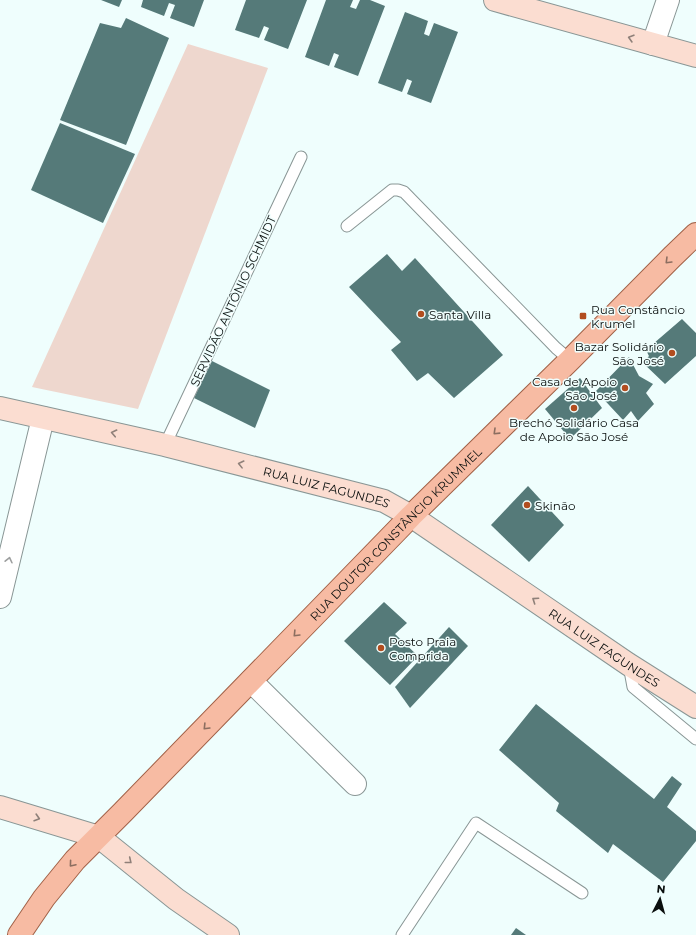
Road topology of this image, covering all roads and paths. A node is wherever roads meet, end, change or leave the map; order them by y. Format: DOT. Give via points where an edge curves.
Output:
graph roads {
  1 [pos="495,0"];
  2 [pos="668,0"];
  3 [pos="653,44"];
  4 [pos="696,56"];
  5 [pos="301,157"];
  6 [pos="347,226"];
  7 [pos="696,234"];
  8 [pos="570,360"];
  9 [pos="0,408"];
  10 [pos="43,418"];
  11 [pos="165,444"];
  12 [pos="411,516"];
  13 [pos="0,598"];
  14 [pos="628,664"];
  15 [pos="251,681"];
  16 [pos="696,707"];
  17 [pos="696,739"];
  18 [pos="355,784"];
  19 [pos="0,807"];
  20 [pos="99,837"];
  21 [pos="582,893"];
  22 [pos="19,935"];
  23 [pos="228,935"];
  24 [pos="402,935"];
  3 -- 1 [label="main road, one-way"];
  2 -- 3 [label="street"];
  3 -- 4 [label="main road"];
  5 -- 11 [label="lane, SERVIDÃO ANTÔNIO SCHMIDT"];
  6 -- 8 [label="lane" via="392,190 404,192"];
  7 -- 8 [label="main road, RUA DOUTOR CONSTÂNCIO KRUMMEL, one-way"];
  8 -- 12 [label="main road, RUA DOUTOR CONSTÂNCIO KRUMMEL, one-way"];
  9 -- 10 [label="main road, RUA LUIZ FAGUNDES"];
  11 -- 10 [label="main road, RUA LUIZ FAGUNDES, one-way"];
  13 -- 10 [label="street, one-way"];
  12 -- 11 [label="main road, RUA LUIZ FAGUNDES, one-way" via="384,501"];
  14 -- 12 [label="main road, RUA LUIZ FAGUNDES, one-way"];
  12 -- 15 [label="main road, RUA DOUTOR CONSTÂNCIO KRUMMEL, one-way"];
  14 -- 16 [label="main road, RUA LUIZ FAGUNDES"];
  14 -- 17 [label="lane" via="633,687"];
  15 -- 18 [label="street"];
  15 -- 20 [label="main road, RUA DOUTOR CONSTÂNCIO KRUMMEL, one-way"];
  19 -- 20 [label="main road, one-way"];
  20 -- 22 [label="main road, RUA DOUTOR CONSTÂNCIO KRUMMEL, one-way" via="75,860 44,898"];
  20 -- 23 [label="main road, one-way" via="176,899"];
  21 -- 24 [label="lane" via="476,823"];
}
